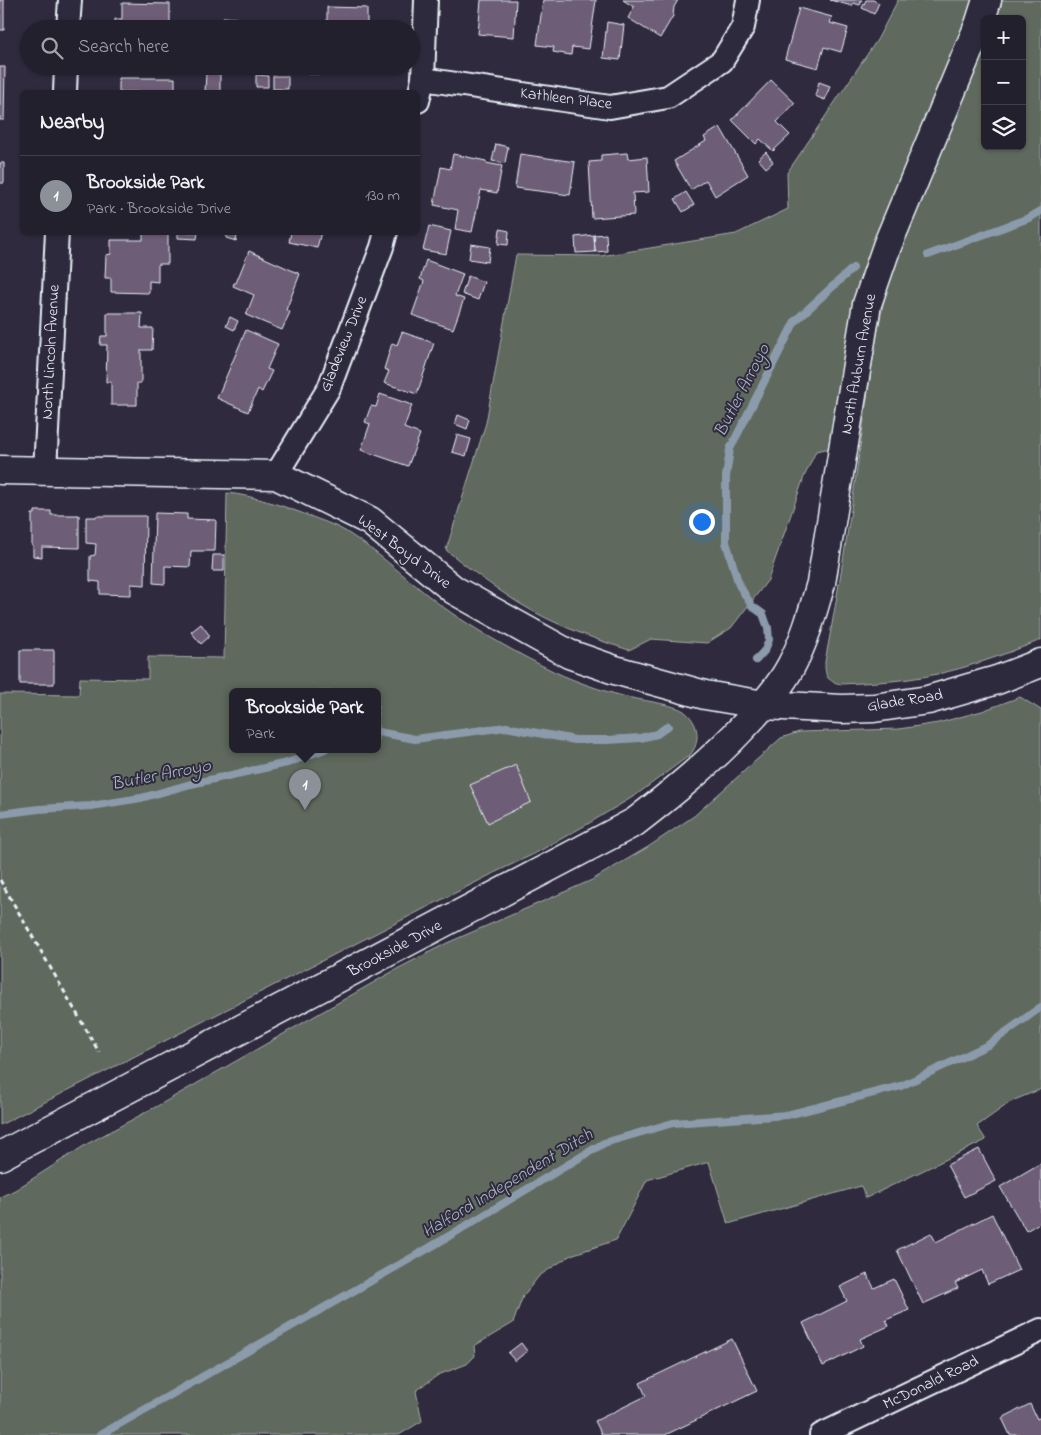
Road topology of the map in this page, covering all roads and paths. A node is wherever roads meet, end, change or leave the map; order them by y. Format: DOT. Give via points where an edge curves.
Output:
graph roads {
  1 [pos="70,0"];
  2 [pos="426,0"];
  3 [pos="748,0"];
  4 [pos="987,0"];
  5 [pos="69,20"];
  6 [pos="66,75"];
  7 [pos="423,79"];
  8 [pos="65,90"];
  9 [pos="420,92"];
  10 [pos="57,235"];
  11 [pos="385,235"];
  12 [pos="0,470"];
  13 [pos="45,471"];
  14 [pos="276,475"];
  15 [pos="1041,663"];
  16 [pos="764,704"];
  17 [pos="0,880"];
  18 [pos="99,1052"];
  19 [pos="0,1156"];
  20 [pos="1041,1330"];
  21 [pos="821,1435"];
  1 -- 5 [label="street"];
  2 -- 7 [label="street"];
  3 -- 7 [label="street, Kathleen Place" via="743,27 722,61 668,97 610,107"];
  4 -- 16 [label="main road, North Auburn Avenue" via="980,25 887,246 867,304 822,584 791,667"];
  6 -- 8 [label="street"];
  7 -- 9 [label="street"];
  10 -- 13 [label="street, North Lincoln Avenue"];
  11 -- 14 [label="street, Gladeview Drive" via="329,388"];
  12 -- 13 [label="main road, West Boyd Drive"];
  13 -- 14 [label="main road, West Boyd Drive"];
  14 -- 16 [label="main road, West Boyd Drive" via="370,521 454,590 569,654 705,695"];
  15 -- 16 [label="main road, Glade Road" via="928,700 874,708"];
  16 -- 19 [label="main road, Brookside Drive" via="710,761 635,822"];
  17 -- 18 [label="path"];
  20 -- 21 [label="street, McDonald Road"];
}
